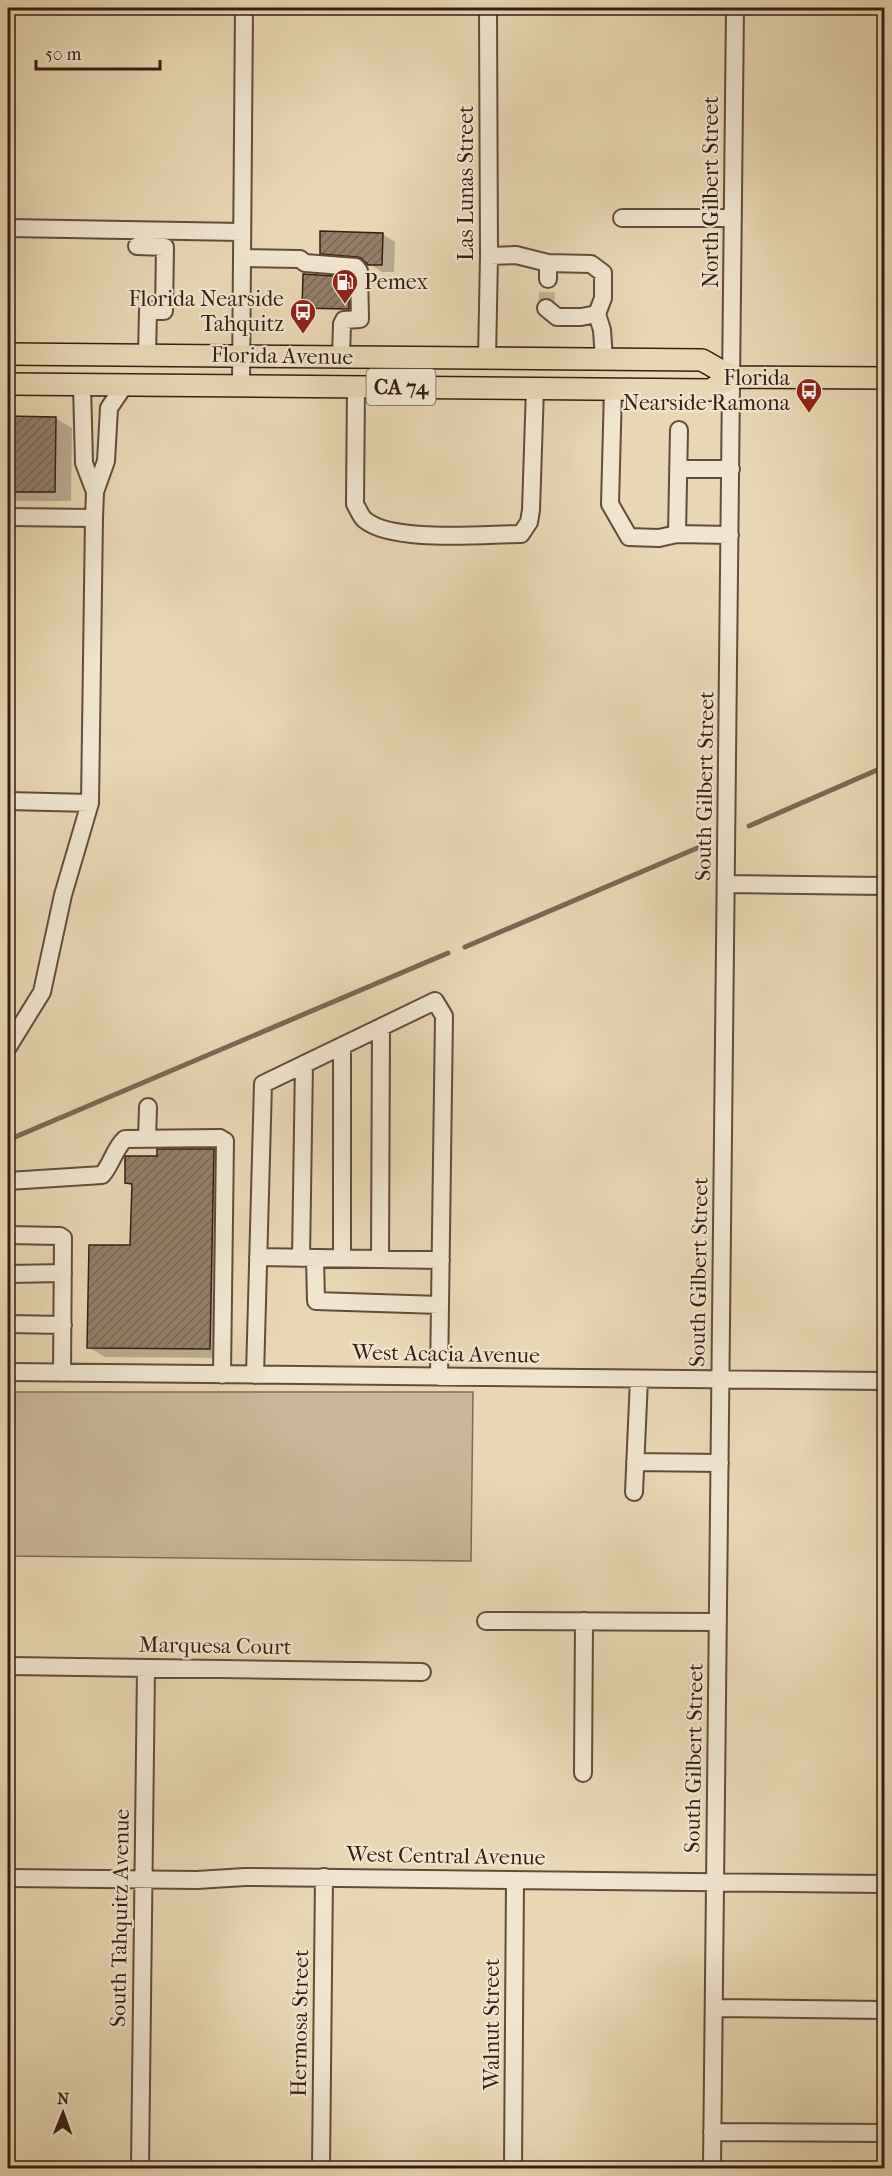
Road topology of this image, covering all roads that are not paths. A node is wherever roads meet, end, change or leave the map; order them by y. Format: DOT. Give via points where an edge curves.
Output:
graph roads {
  1 [pos="244,8"];
  2 [pos="488,8"];
  3 [pos="735,8"];
  4 [pos="622,218"];
  5 [pos="733,218"];
  6 [pos="8,228"];
  7 [pos="242,232"];
  8 [pos="137,246"];
  9 [pos="489,256"];
  10 [pos="242,258"];
  11 [pos="546,308"];
  12 [pos="597,314"];
  13 [pos="8,354"];
  14 [pos="147,355"];
  15 [pos="241,356"];
  16 [pos="341,357"];
  17 [pos="487,358"];
  18 [pos="604,359"];
  19 [pos="732,377"];
  20 [pos="885,378"];
  21 [pos="8,384"];
  22 [pos="82,385"];
  23 [pos="124,386"];
  24 [pos="241,386"];
  25 [pos="356,386"];
  26 [pos="535,388"];
  27 [pos="613,389"];
  28 [pos="679,430"];
  29 [pos="678,469"];
  30 [pos="731,469"];
  31 [pos="95,492"];
  32 [pos="8,517"];
  33 [pos="94,518"];
  34 [pos="677,534"];
  35 [pos="730,535"];
  36 [pos="8,801"];
  37 [pos="90,802"];
  38 [pos="726,884"];
  39 [pos="885,886"];
  40 [pos="381,1027"];
  41 [pos="342,1046"];
  42 [pos="8,1047"];
  43 [pos="304,1064"];
  44 [pos="148,1107"];
  45 [pos="147,1139"];
  46 [pos="8,1181"];
  47 [pos="8,1235"];
  48 [pos="258,1257"];
  49 [pos="308,1258"];
  50 [pos="342,1258"];
  51 [pos="380,1259"];
  52 [pos="441,1260"];
  53 [pos="63,1273"];
  54 [pos="8,1274"];
  55 [pos="440,1305"];
  56 [pos="8,1324"];
  57 [pos="63,1325"];
  58 [pos="8,1372"];
  59 [pos="62,1373"];
  60 [pos="222,1374"];
  61 [pos="255,1375"];
  62 [pos="439,1377"];
  63 [pos="639,1379"];
  64 [pos="721,1380"];
  65 [pos="885,1381"];
  66 [pos="635,1462"];
  67 [pos="720,1463"];
  68 [pos="634,1492"];
  69 [pos="486,1621"];
  70 [pos="584,1621"];
  71 [pos="718,1622"];
  72 [pos="8,1666"];
  73 [pos="146,1668"];
  74 [pos="422,1672"];
  75 [pos="583,1773"];
  76 [pos="324,1877"];
  77 [pos="8,1878"];
  78 [pos="143,1880"];
  79 [pos="515,1880"];
  80 [pos="715,1882"];
  81 [pos="885,1884"];
  82 [pos="714,2008"];
  83 [pos="885,2010"];
  84 [pos="712,2132"];
  85 [pos="885,2133"];
  86 [pos="140,2169"];
  87 [pos="321,2169"];
  88 [pos="513,2169"];
  89 [pos="712,2169"];
  1 -- 7 [label="street"];
  2 -- 9 [label="street, Las Lunas Street"];
  3 -- 5 [label="street, North Gilbert Street"];
  4 -- 5 [label="street"];
  5 -- 19 [label="street, North Gilbert Street"];
  6 -- 7 [label="street"];
  7 -- 10 [label="street"];
  8 -- 14 [label="street" via="165,247 164,310 148,310"];
  9 -- 12 [label="street" via="516,255 548,271 591,264 603,273 603,298"];
  9 -- 17 [label="street, Las Lunas Street"];
  10 -- 15 [label="street"];
  10 -- 16 [label="street" via="300,259 305,263 356,267 360,319 344,320"];
  11 -- 12 [label="street" via="557,317"];
  12 -- 18 [label="street"];
  13 -- 14 [label="main road, Florida Avenue"];
  14 -- 15 [label="main road, Florida Avenue"];
  15 -- 16 [label="main road, Florida Avenue"];
  15 -- 24 [label="street"];
  16 -- 17 [label="main road, Florida Avenue"];
  17 -- 18 [label="main road, Florida Avenue"];
  17 -- 25 [label="main road" via="480,374 389,374"];
  18 -- 19 [label="main road, Florida Avenue" via="702,360"];
  19 -- 20 [label="main road, Florida Avenue / CA 74"];
  19 -- 27 [label="main road, Florida Avenue / CA 74" via="710,390"];
  19 -- 30 [label="street, South Gilbert Street"];
  21 -- 22 [label="main road, Florida Avenue / CA 74"];
  22 -- 23 [label="main road, Florida Avenue / CA 74"];
  22 -- 31 [label="street" via="84,463"];
  23 -- 24 [label="main road, Florida Avenue / CA 74"];
  23 -- 31 [label="street" via="109,408 106,461"];
  24 -- 25 [label="main road, Florida Avenue / CA 74"];
  25 -- 26 [label="main road, Florida Avenue / CA 74"];
  25 -- 26 [label="street" via="355,504 364,520 407,535 521,534 531,510"];
  26 -- 27 [label="main road, Florida Avenue / CA 74"];
  27 -- 34 [label="street" via="610,504 629,537"];
  28 -- 29 [label="street"];
  29 -- 30 [label="street"];
  29 -- 34 [label="street"];
  30 -- 35 [label="street, South Gilbert Street"];
  31 -- 33 [label="street"];
  32 -- 33 [label="street"];
  33 -- 37 [label="street"];
  34 -- 35 [label="street"];
  35 -- 38 [label="street, South Gilbert Street"];
  36 -- 37 [label="street"];
  37 -- 42 [label="street" via="63,895 42,992"];
  38 -- 39 [label="street"];
  38 -- 64 [label="street, South Gilbert Street"];
  40 -- 41 [label="street"];
  40 -- 51 [label="street"];
  40 -- 52 [label="street" via="435,1001 444,1016"];
  41 -- 43 [label="street"];
  41 -- 50 [label="street"];
  43 -- 48 [label="street" via="263,1084"];
  43 -- 49 [label="street"];
  44 -- 45 [label="street"];
  45 -- 46 [label="street" via="125,1139 102,1175"];
  45 -- 60 [label="street" via="225,1141"];
  47 -- 53 [label="street" via="63,1238"];
  48 -- 49 [label="street"];
  48 -- 61 [label="street"];
  49 -- 50 [label="street"];
  49 -- 55 [label="street" via="316,1301"];
  50 -- 51 [label="street"];
  51 -- 52 [label="street"];
  52 -- 55 [label="street"];
  53 -- 54 [label="street"];
  53 -- 57 [label="street"];
  55 -- 62 [label="street"];
  56 -- 57 [label="street"];
  57 -- 59 [label="street"];
  58 -- 59 [label="street, West Acacia Avenue"];
  59 -- 60 [label="street, West Acacia Avenue"];
  60 -- 61 [label="street, West Acacia Avenue"];
  61 -- 62 [label="street, West Acacia Avenue"];
  62 -- 63 [label="street, West Acacia Avenue"];
  63 -- 64 [label="street, West Acacia Avenue"];
  63 -- 66 [label="street"];
  64 -- 65 [label="street, West Acacia Avenue"];
  64 -- 67 [label="street, South Gilbert Street"];
  66 -- 67 [label="street"];
  66 -- 68 [label="street"];
  67 -- 71 [label="street, South Gilbert Street"];
  69 -- 70 [label="street"];
  70 -- 71 [label="street"];
  70 -- 75 [label="street"];
  71 -- 80 [label="street, South Gilbert Street"];
  72 -- 73 [label="street, Marquesa Court"];
  73 -- 74 [label="street, Marquesa Court"];
  73 -- 78 [label="street, South Tahquitz Avenue"];
  76 -- 78 [label="street, West Central Avenue"];
  76 -- 79 [label="street, West Central Avenue"];
  76 -- 87 [label="street, Hermosa Street"];
  77 -- 78 [label="street, West Central Avenue"];
  78 -- 86 [label="street, South Tahquitz Avenue"];
  79 -- 80 [label="street, West Central Avenue"];
  79 -- 88 [label="street, Walnut Street"];
  80 -- 81 [label="street, West Central Avenue"];
  80 -- 82 [label="street, South Gilbert Street"];
  82 -- 83 [label="street"];
  82 -- 84 [label="street, South Gilbert Street"];
  84 -- 85 [label="street"];
  84 -- 89 [label="street, South Gilbert Street"];
}
